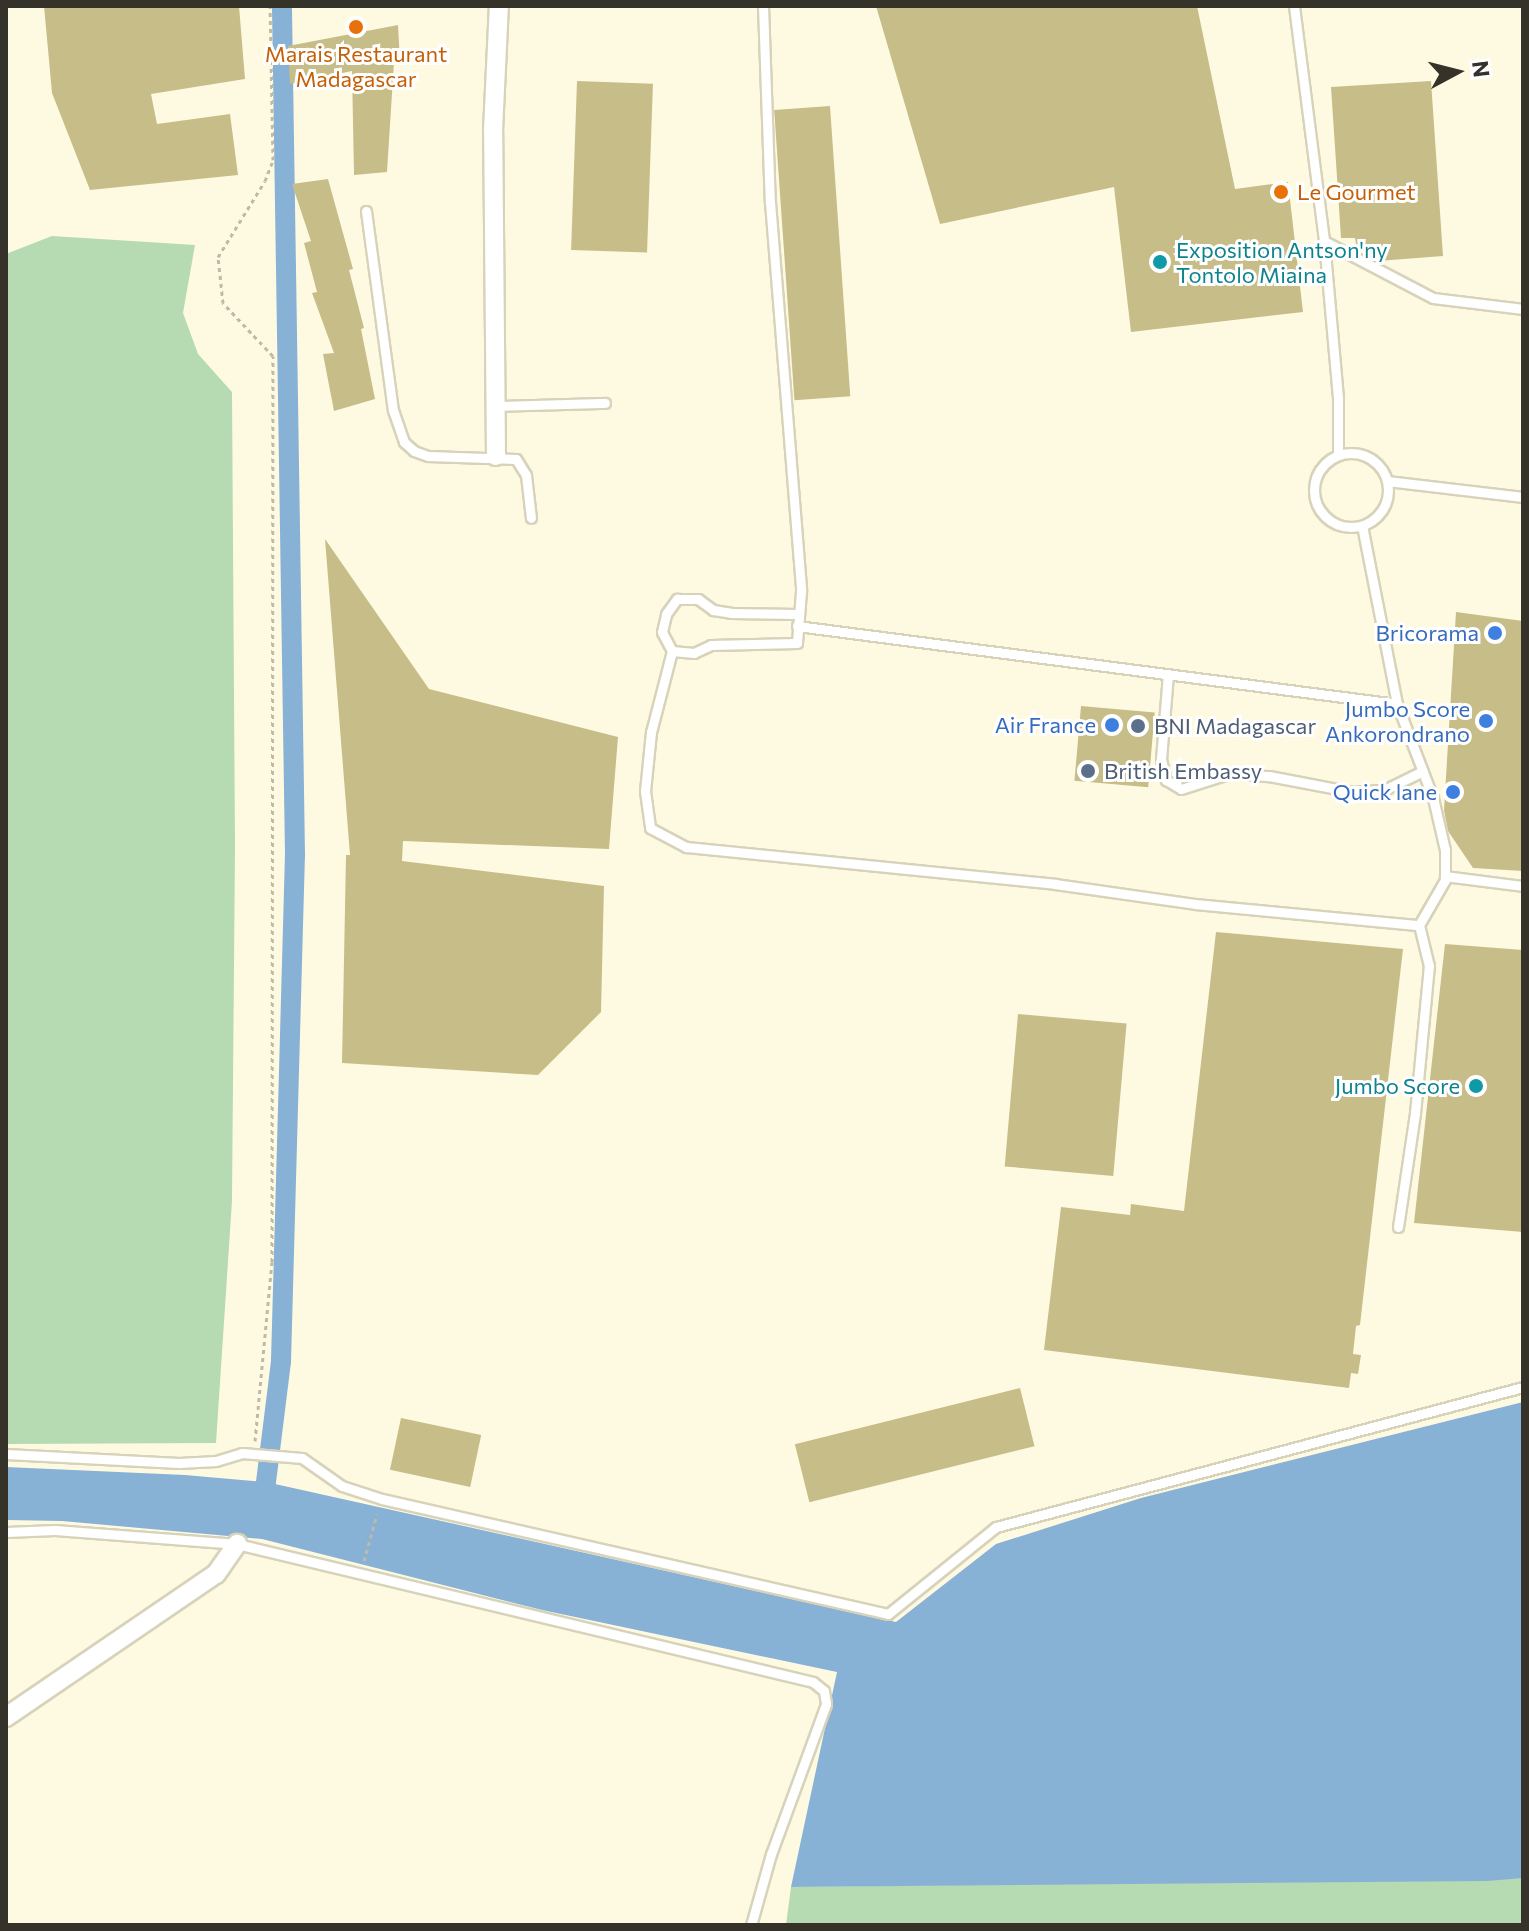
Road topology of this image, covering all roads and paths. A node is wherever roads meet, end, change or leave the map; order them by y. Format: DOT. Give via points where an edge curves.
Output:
graph roads {
  1 [pos="270,6"];
  2 [pos="499,6"];
  3 [pos="763,6"];
  4 [pos="1294,6"];
  5 [pos="366,211"];
  6 [pos="1324,241"];
  7 [pos="1523,309"];
  8 [pos="605,403"];
  9 [pos="496,406"];
  10 [pos="1338,455"];
  11 [pos="496,456"];
  12 [pos="1387,481"];
  13 [pos="1523,497"];
  14 [pos="531,518"];
  15 [pos="1362,526"];
  16 [pos="797,614"];
  17 [pos="797,626"];
  18 [pos="672,651"];
  19 [pos="1168,674"];
  20 [pos="1397,704"];
  21 [pos="1423,771"];
  22 [pos="1445,876"];
  23 [pos="1523,886"];
  24 [pos="1419,925"];
  25 [pos="1398,1227"];
  26 [pos="1523,1387"];
  27 [pos="258,1453"];
  28 [pos="6,1454"];
  29 [pos="380,1505"];
  30 [pos="6,1532"];
  31 [pos="237,1544"];
  32 [pos="362,1568"];
  33 [pos="6,1717"];
  34 [pos="751,1925"];
  1 -- 27 [label="path" via="273,160 218,257 223,303 273,356 272,1262"];
  2 -- 9 [label="street" via="493,131"];
  3 -- 16 [label="lane" via="770,202 801,591"];
  4 -- 6 [label="lane"];
  5 -- 11 [label="lane" via="393,410 404,442 428,456"];
  6 -- 7 [label="lane" via="1433,298"];
  6 -- 10 [label="lane"];
  8 -- 9 [label="lane"];
  9 -- 11 [label="street"];
  10 -- 12 [label="lane" via="1368,457"];
  10 -- 15 [label="lane" via="1316,476 1318,507 1331,522"];
  11 -- 14 [label="lane" via="510,456 522,465"];
  12 -- 13 [label="lane"];
  12 -- 15 [label="lane" via="1385,503"];
  15 -- 20 [label="lane"];
  16 -- 17 [label="lane"];
  16 -- 18 [label="lane" via="731,613 713,610 698,599 677,599 662,632"];
  17 -- 18 [label="lane" via="797,643"];
  17 -- 19 [label="lane"];
  18 -- 24 [label="lane" via="651,732 645,791 650,828 686,847"];
  19 -- 20 [label="lane"];
  19 -- 21 [label="lane" via="1161,759 1166,780 1181,789 1231,773 1353,792 1384,790"];
  20 -- 21 [label="lane"];
  21 -- 22 [label="lane" via="1445,850"];
  22 -- 23 [label="lane"];
  22 -- 24 [label="lane"];
  24 -- 25 [label="lane" via="1429,966"];
  26 -- 27 [label="lane" via="996,1527 888,1614 382,1499 342,1486 302,1458"];
  27 -- 28 [label="lane" via="179,1463"];
  29 -- 32 [label="path"];
  30 -- 31 [label="lane" via="55,1530"];
  31 -- 33 [label="street" via="216,1574"];
  31 -- 34 [label="lane" via="813,1682 824,1691 826,1704"];
}
